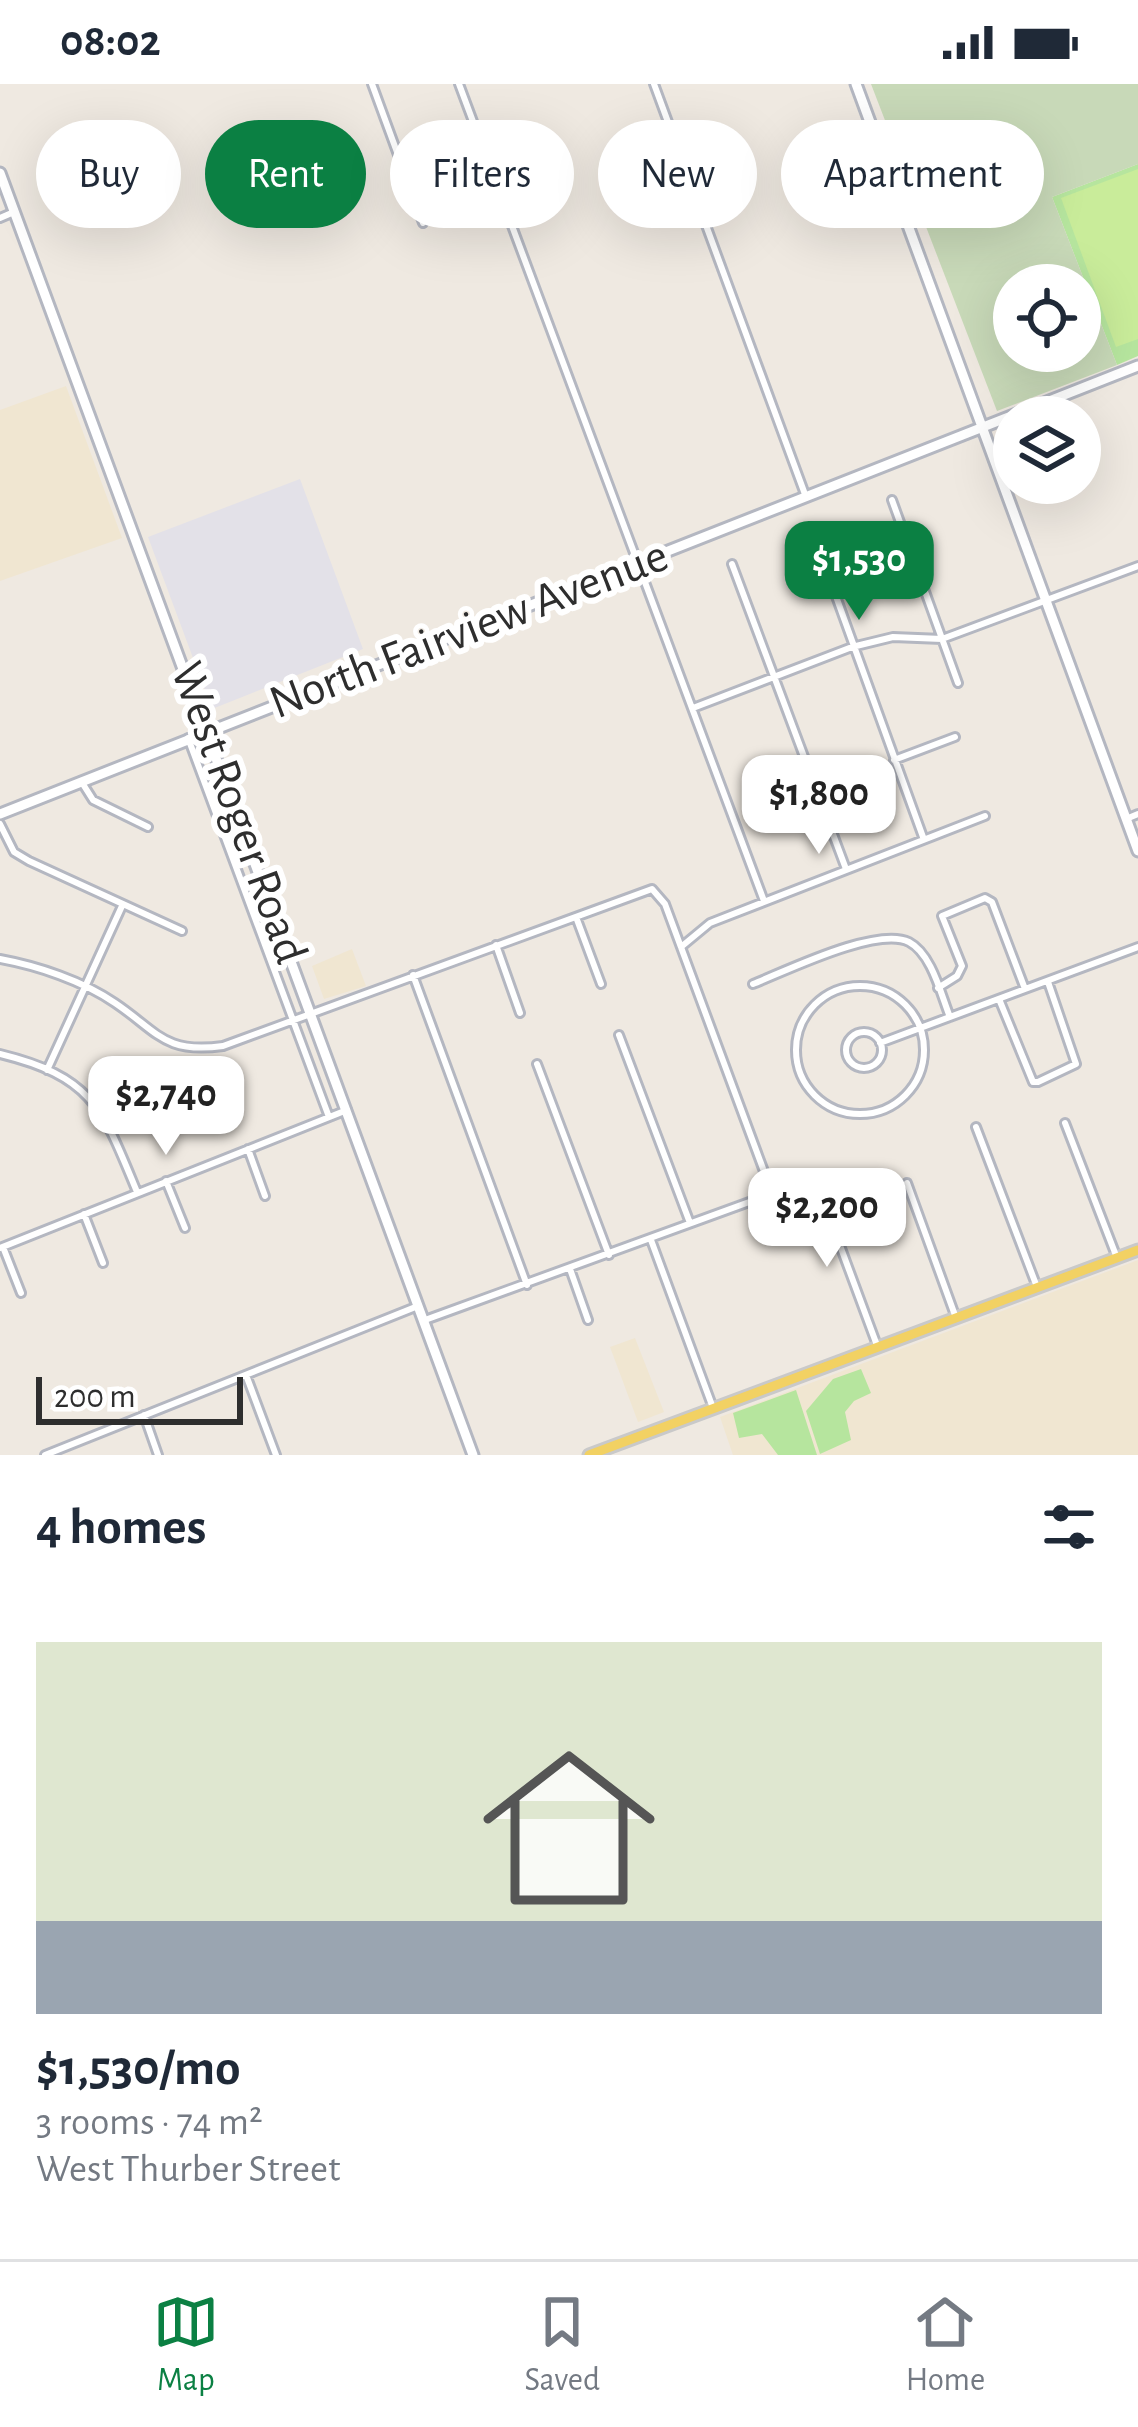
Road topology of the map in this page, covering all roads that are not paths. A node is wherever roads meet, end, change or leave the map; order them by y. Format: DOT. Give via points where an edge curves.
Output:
graph roads {
  1 [pos="372,84"];
  2 [pos="460,84"];
  3 [pos="654,84"];
  4 [pos="856,84"];
  5 [pos="390,133"];
  6 [pos="0,173"];
  7 [pos="14,212"];
  8 [pos="0,218"];
  9 [pos="1138,366"];
  10 [pos="981,426"];
  11 [pos="807,500"];
  12 [pos="892,500"];
  13 [pos="812,530"];
  14 [pos="732,564"];
  15 [pos="638,566"];
  16 [pos="1138,566"];
  17 [pos="1045,602"];
  18 [pos="942,639"];
  19 [pos="852,646"];
  20 [pos="774,677"];
  21 [pos="958,683"];
  22 [pos="693,708"];
  23 [pos="208,730"];
  24 [pos="955,737"];
  25 [pos="188,738"];
  26 [pos="894,760"];
  27 [pos="81,781"];
  28 [pos="0,814"];
  29 [pos="1138,814"];
  30 [pos="985,816"];
  31 [pos="1126,819"];
  32 [pos="0,824"];
  33 [pos="148,827"];
  34 [pos="924,839"];
  35 [pos="1138,851"];
  36 [pos="846,868"];
  37 [pos="764,901"];
  38 [pos="122,906"];
  39 [pos="575,917"];
  40 [pos="182,931"];
  41 [pos="496,945"];
  42 [pos="680,947"];
  43 [pos="1138,947"];
  44 [pos="0,959"];
  45 [pos="413,975"];
  46 [pos="1048,981"];
  47 [pos="601,984"];
  48 [pos="753,984"];
  49 [pos="84,988"];
  50 [pos="938,988"];
  51 [pos="1025,989"];
  52 [pos="999,999"];
  53 [pos="311,1012"];
  54 [pos="520,1013"];
  55 [pos="950,1017"];
  56 [pos="292,1019"];
  57 [pos="921,1027"];
  58 [pos="619,1035"];
  59 [pos="880,1043"];
  60 [pos="179,1047"];
  61 [pos="0,1054"];
  62 [pos="177,1060"];
  63 [pos="537,1064"];
  64 [pos="47,1070"];
  65 [pos="347,1110"];
  66 [pos="328,1117"];
  67 [pos="1065,1124"];
  68 [pos="976,1127"];
  69 [pos="248,1149"];
  70 [pos="166,1181"];
  71 [pos="907,1183"];
  72 [pos="137,1192"];
  73 [pos="772,1193"];
  74 [pos="265,1196"];
  75 [pos="84,1214"];
  76 [pos="690,1224"];
  77 [pos="185,1228"];
  78 [pos="650,1240"];
  79 [pos="2,1247"];
  80 [pos="1138,1250"];
  81 [pos="609,1255"];
  82 [pos="1117,1258"];
  83 [pos="103,1263"];
  84 [pos="570,1269"];
  85 [pos="527,1285"];
  86 [pos="1037,1287"];
  87 [pos="22,1294"];
  88 [pos="418,1306"];
  89 [pos="956,1318"];
  90 [pos="588,1320"];
  91 [pos="424,1321"];
  92 [pos="878,1348"];
  93 [pos="246,1375"];
  94 [pos="713,1408"];
  95 [pos="144,1415"];
  96 [pos="45,1455"];
  97 [pos="158,1455"];
  98 [pos="276,1455"];
  99 [pos="473,1455"];
  100 [pos="589,1455"];
  1 -- 5 [label="street"];
  2 -- 15 [label="street"];
  3 -- 11 [label="street"];
  4 -- 10 [label="street"];
  6 -- 7 [label="street, West Roger Road"];
  7 -- 8 [label="street"];
  7 -- 23 [label="street, West Roger Road"];
  9 -- 10 [label="street, North Fairview Avenue"];
  10 -- 11 [label="street, North Fairview Avenue"];
  10 -- 17 [label="street"];
  11 -- 15 [label="street, North Fairview Avenue"];
  12 -- 18 [label="street"];
  13 -- 19 [label="street"];
  14 -- 20 [label="street"];
  15 -- 22 [label="street"];
  15 -- 23 [label="street, North Fairview Avenue"];
  16 -- 17 [label="street"];
  17 -- 18 [label="street"];
  17 -- 31 [label="street"];
  18 -- 19 [label="street"];
  18 -- 21 [label="street"];
  19 -- 20 [label="street"];
  19 -- 26 [label="street"];
  20 -- 22 [label="street"];
  20 -- 36 [label="street"];
  22 -- 37 [label="street"];
  23 -- 25 [label="street, North Fairview Avenue"];
  23 -- 53 [label="street, West Roger Road"];
  24 -- 26 [label="street"];
  25 -- 27 [label="street, North Fairview Avenue"];
  25 -- 56 [label="street, West Roger Road"];
  26 -- 34 [label="street"];
  27 -- 28 [label="street, North Fairview Avenue"];
  27 -- 33 [label="street" via="93,800"];
  29 -- 31 [label="street"];
  30 -- 34 [label="street"];
  31 -- 35 [label="street"];
  32 -- 38 [label="street" via="14,852"];
  34 -- 36 [label="street"];
  36 -- 37 [label="street"];
  37 -- 42 [label="street" via="710,923"];
  38 -- 40 [label="street"];
  38 -- 49 [label="street"];
  39 -- 41 [label="street"];
  39 -- 42 [label="street" via="656,888"];
  39 -- 47 [label="street"];
  41 -- 45 [label="street"];
  41 -- 54 [label="street"];
  42 -- 73 [label="street"];
  43 -- 46 [label="street"];
  44 -- 49 [label="street"];
  45 -- 53 [label="street"];
  45 -- 85 [label="street"];
  46 -- 51 [label="street"];
  46 -- 52 [label="street" via="1076,1060 1057,1076 1033,1082"];
  48 -- 50 [label="street" via="886,938 909,942"];
  49 -- 60 [label="street"];
  49 -- 64 [label="street"];
  50 -- 51 [label="street" via="962,966 942,916 985,898"];
  50 -- 55 [label="street"];
  51 -- 52 [label="street"];
  52 -- 55 [label="street"];
  53 -- 56 [label="street"];
  53 -- 65 [label="street, West Roger Road"];
  55 -- 57 [label="street"];
  56 -- 60 [label="street" via="223,1046"];
  56 -- 66 [label="street, West Roger Road"];
  57 -- 57 [label="street" via="880,988 831,993 797,1037 802,1077 836,1110 884,1110 918,1077"];
  57 -- 59 [label="street"];
  58 -- 76 [label="street"];
  59 -- 59 [label="street" via="872,1065 858,1066 847,1055 858,1033"];
  60 -- 62 [label="street"];
  61 -- 64 [label="street"];
  63 -- 81 [label="street"];
  64 -- 72 [label="street" via="105,1113"];
  65 -- 66 [label="street"];
  65 -- 88 [label="street, West Roger Road"];
  66 -- 69 [label="street"];
  67 -- 82 [label="street"];
  68 -- 86 [label="street"];
  69 -- 70 [label="street"];
  69 -- 74 [label="street"];
  70 -- 72 [label="street"];
  70 -- 77 [label="street"];
  71 -- 89 [label="street"];
  72 -- 75 [label="street"];
  73 -- 76 [label="street"];
  73 -- 92 [label="street" via="815,1178"];
  75 -- 79 [label="street"];
  75 -- 83 [label="street"];
  76 -- 78 [label="street"];
  78 -- 81 [label="street"];
  78 -- 94 [label="street"];
  79 -- 87 [label="street"];
  80 -- 82 [label="main road"];
  81 -- 84 [label="street"];
  82 -- 86 [label="main road"];
  84 -- 85 [label="street"];
  84 -- 90 [label="street"];
  85 -- 91 [label="street"];
  86 -- 89 [label="main road"];
  88 -- 91 [label="street, West Roger Road"];
  88 -- 93 [label="street"];
  89 -- 92 [label="main road"];
  91 -- 99 [label="street, West Roger Road"];
  92 -- 94 [label="main road"];
  93 -- 95 [label="street"];
  93 -- 98 [label="street"];
  94 -- 100 [label="main road"];
  95 -- 96 [label="street"];
  95 -- 97 [label="street"];
}
